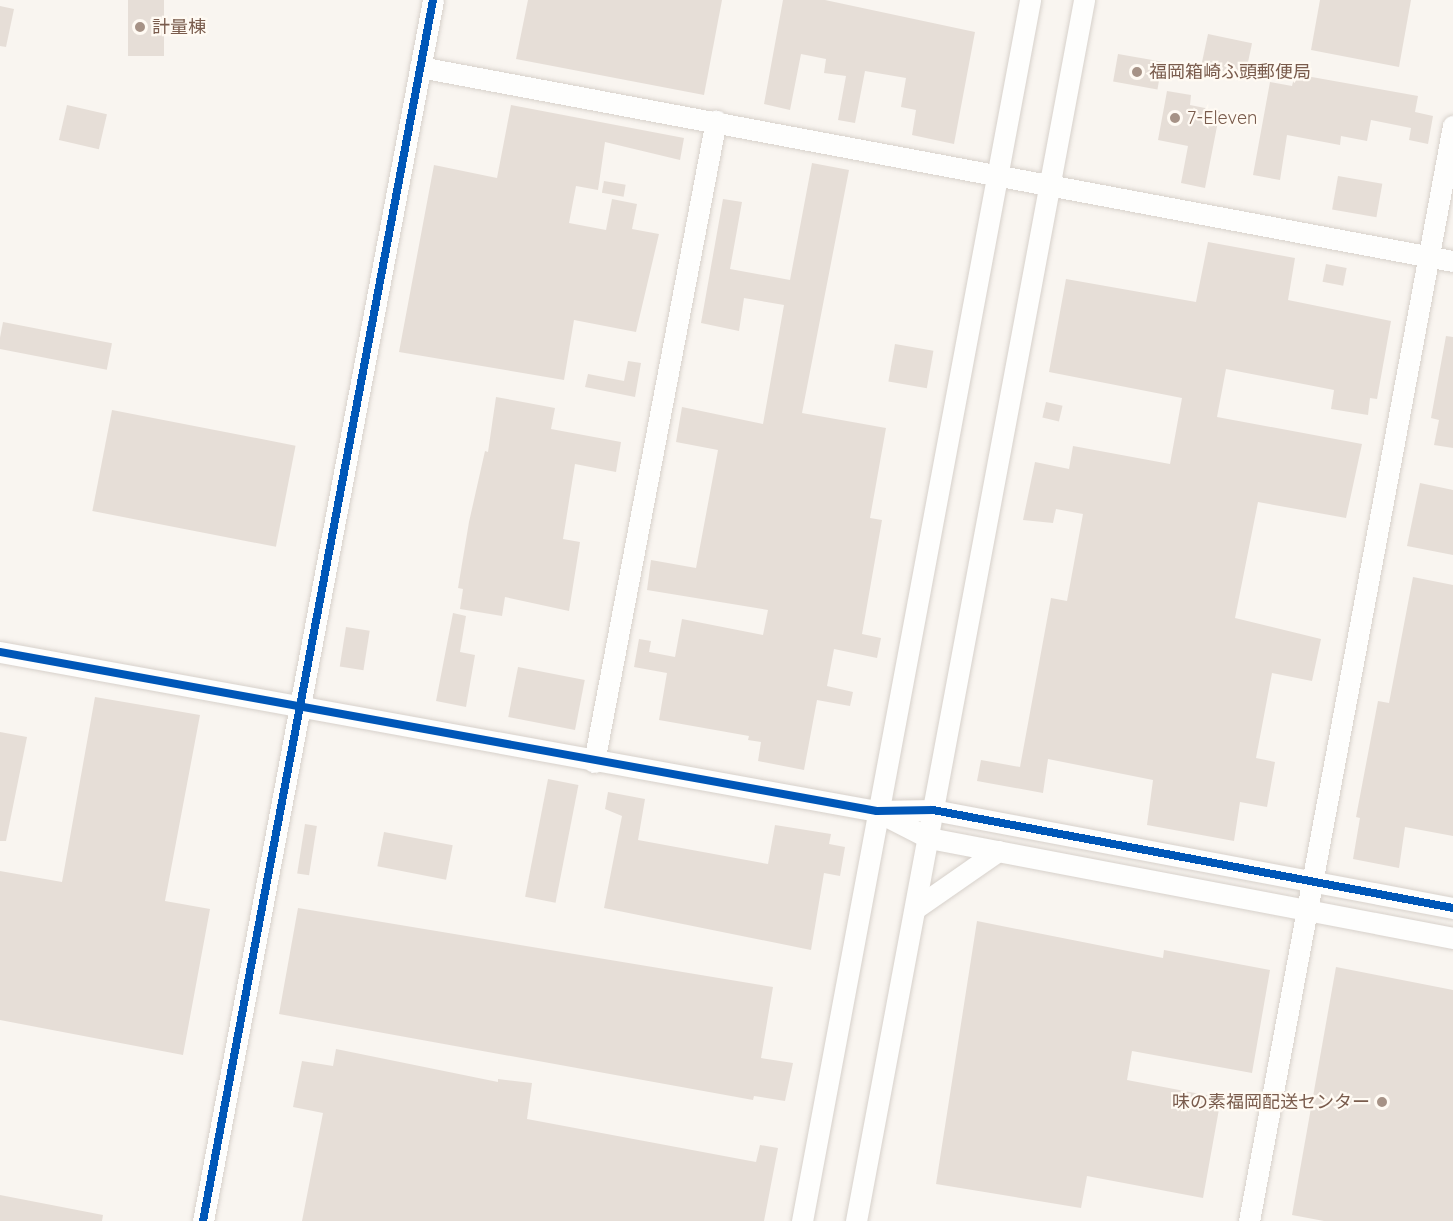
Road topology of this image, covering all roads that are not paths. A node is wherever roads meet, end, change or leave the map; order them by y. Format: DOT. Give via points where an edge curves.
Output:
graph roads {
  1 [pos="433,0"];
  2 [pos="1030,0"];
  3 [pos="1084,0"];
  4 [pos="420,67"];
  5 [pos="716,120"];
  6 [pos="1453,126"];
  7 [pos="998,173"];
  8 [pos="1050,186"];
  9 [pos="1428,256"];
  10 [pos="1453,261"];
  11 [pos="0,652"];
  12 [pos="297,707"];
  13 [pos="594,762"];
  14 [pos="933,810"];
  15 [pos="877,811"];
  16 [pos="929,838"];
  17 [pos="998,851"];
  18 [pos="1313,881"];
  19 [pos="916,908"];
  20 [pos="1453,908"];
  21 [pos="1308,911"];
  22 [pos="1453,938"];
  23 [pos="203,1221"];
  24 [pos="802,1221"];
  25 [pos="856,1221"];
  26 [pos="1249,1221"];
  1 -- 4 [label="street"];
  2 -- 7 [label="street"];
  3 -- 8 [label="street"];
  4 -- 5 [label="street"];
  4 -- 12 [label="street"];
  5 -- 7 [label="street"];
  5 -- 13 [label="street"];
  6 -- 9 [label="street"];
  7 -- 8 [label="street"];
  7 -- 15 [label="street"];
  8 -- 9 [label="street"];
  8 -- 14 [label="street"];
  9 -- 10 [label="street"];
  9 -- 18 [label="street"];
  11 -- 12 [label="street"];
  12 -- 13 [label="street"];
  12 -- 23 [label="street"];
  13 -- 15 [label="street"];
  14 -- 15 [label="street"];
  14 -- 16 [label="street"];
  14 -- 18 [label="street"];
  15 -- 16 [label="street"];
  15 -- 24 [label="street"];
  16 -- 17 [label="street"];
  16 -- 19 [label="street"];
  17 -- 19 [label="street"];
  17 -- 21 [label="street"];
  18 -- 20 [label="street"];
  18 -- 21 [label="street"];
  19 -- 25 [label="street"];
  21 -- 22 [label="street"];
  21 -- 26 [label="street"];
}
